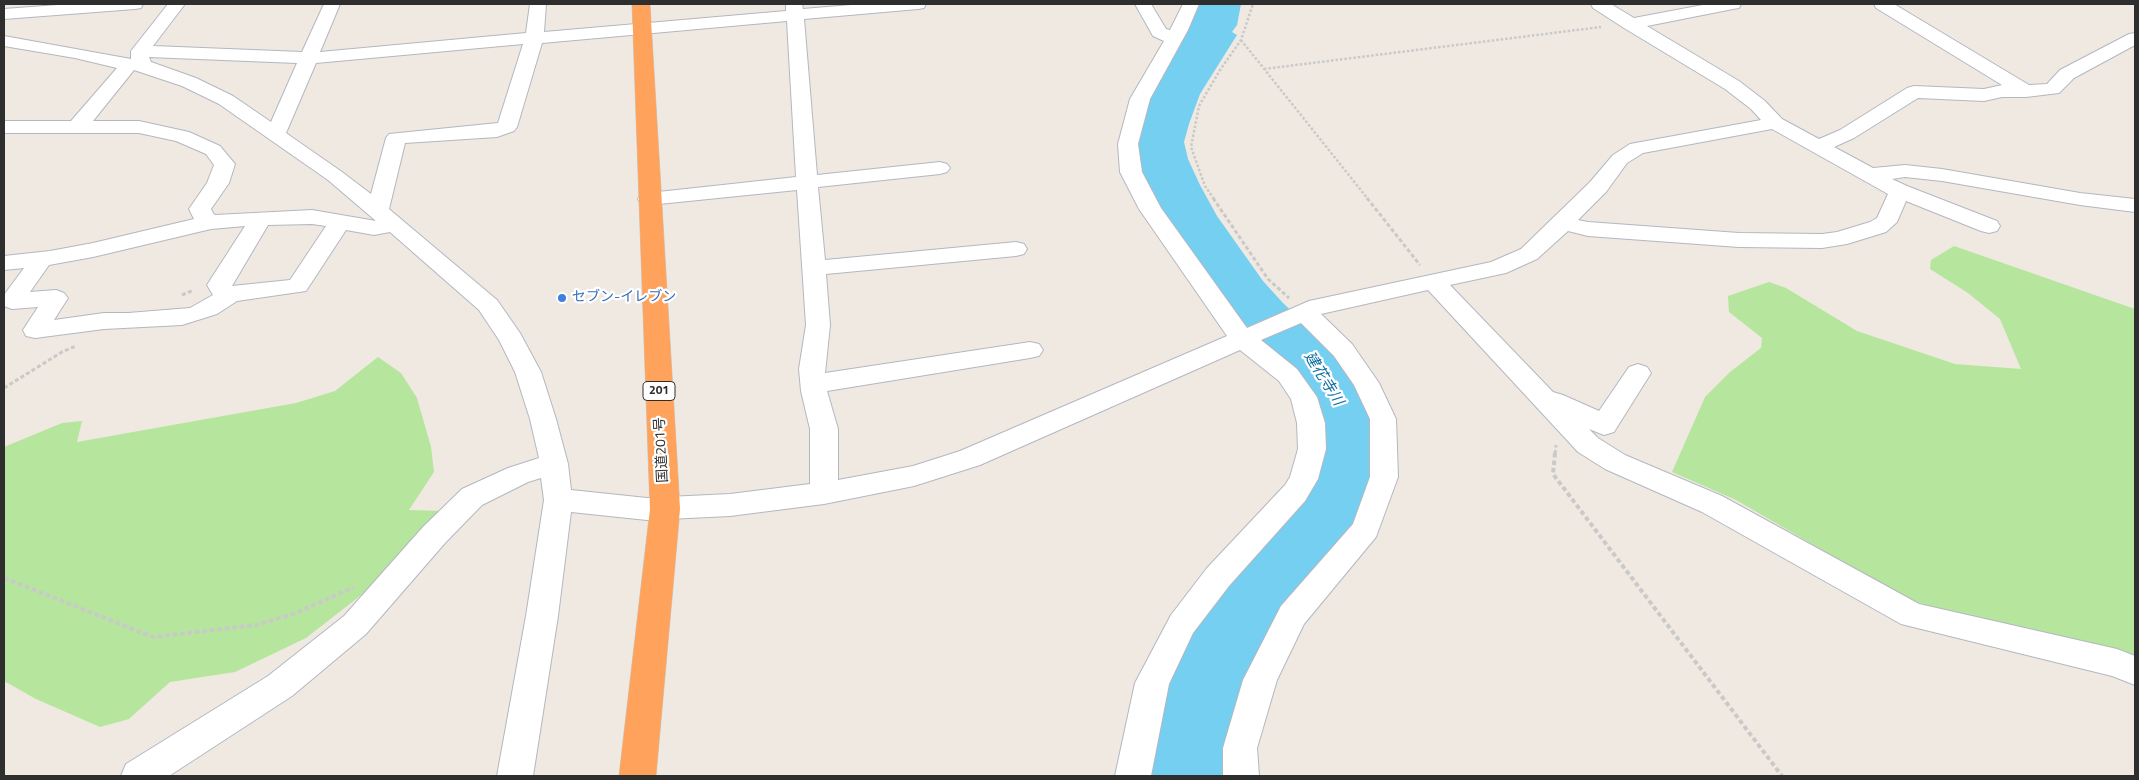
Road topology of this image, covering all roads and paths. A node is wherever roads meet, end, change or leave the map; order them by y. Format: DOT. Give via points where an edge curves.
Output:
graph roads {
  1 [pos="135,4"];
  2 [pos="177,4"];
  3 [pos="332,4"];
  4 [pos="538,4"];
  5 [pos="918,4"];
  6 [pos="1144,4"];
  7 [pos="1191,4"];
  8 [pos="1253,4"];
  9 [pos="1599,4"];
  10 [pos="1733,4"];
  11 [pos="1882,4"];
  12 [pos="794,9"];
  13 [pos="4,14"];
  14 [pos="642,16"];
  15 [pos="1630,24"];
  16 [pos="534,38"];
  17 [pos="2135,38"];
  18 [pos="1174,39"];
  19 [pos="1241,40"];
  20 [pos="4,41"];
  21 [pos="309,58"];
  22 [pos="138,60"];
  23 [pos="1264,69"];
  24 [pos="2026,92"];
  25 [pos="1775,123"];
  26 [pos="4,127"];
  27 [pos="77,127"];
  28 [pos="275,135"];
  29 [pos="1820,146"];
  30 [pos="940,168"];
  31 [pos="1870,175"];
  32 [pos="807,180"];
  33 [pos="1900,192"];
  34 [pos="649,199"];
  35 [pos="2135,206"];
  36 [pos="261,218"];
  37 [pos="386,218"];
  38 [pos="211,222"];
  39 [pos="339,223"];
  40 [pos="1563,223"];
  41 [pos="1988,226"];
  42 [pos="1016,249"];
  43 [pos="42,259"];
  44 [pos="4,263"];
  45 [pos="814,268"];
  46 [pos="1435,283"];
  47 [pos="225,289"];
  48 [pos="1301,313"];
  49 [pos="1245,337"];
  50 [pos="1030,350"];
  51 [pos="1638,373"];
  52 [pos="814,384"];
  53 [pos="1549,404"];
  54 [pos="554,464"];
  55 [pos="824,493"];
  56 [pos="558,500"];
  57 [pos="665,509"];
  58 [pos="4,578"];
  59 [pos="356,585"];
  60 [pos="2135,671"];
  61 [pos="139,776"];
  62 [pos="515,776"];
  63 [pos="638,776"];
  64 [pos="1133,776"];
  65 [pos="1241,776"];
  66 [pos="1782,776"];
  1 -- 13 [label="street"];
  2 -- 22 [label="street"];
  3 -- 21 [label="street"];
  4 -- 16 [label="street"];
  5 -- 12 [label="street"];
  6 -- 18 [label="street" via="1159,32"];
  7 -- 18 [label="street"];
  8 -- 19 [label="path"];
  9 -- 15 [label="street"];
  10 -- 15 [label="street"];
  11 -- 24 [label="street"];
  12 -- 14 [label="street"];
  12 -- 32 [label="street"];
  14 -- 16 [label="street"];
  14 -- 34 [label="highway, 国道201号 / 201"];
  15 -- 23 [label="path"];
  15 -- 25 [label="street" via="1732,85"];
  16 -- 21 [label="street"];
  16 -- 37 [label="street" via="507,127 497,131 396,138"];
  17 -- 24 [label="street" via="2067,74 2052,89"];
  18 -- 49 [label="street" via="1140,99 1128,144 1131,172 1150,209"];
  19 -- 23 [label="path"];
  19 -- 48 [label="path" via="1199,106 1191,147 1205,186 1268,279"];
  20 -- 22 [label="street"];
  21 -- 22 [label="street"];
  21 -- 28 [label="street"];
  22 -- 27 [label="street"];
  22 -- 28 [label="street" via="226,100"];
  23 -- 46 [label="path"];
  24 -- 29 [label="street" via="2002,91 1984,95 1914,92 1847,134"];
  25 -- 29 [label="street"];
  25 -- 40 [label="street" via="1637,148 1620,159"];
  26 -- 27 [label="street"];
  27 -- 38 [label="street" via="139,127 182,136 213,150 225,164 218,183 200,209 203,217"];
  28 -- 37 [label="street"];
  29 -- 31 [label="street"];
  30 -- 32 [label="street"];
  31 -- 33 [label="street"];
  31 -- 35 [label="street" via="1905,171 1942,175"];
  32 -- 34 [label="street"];
  32 -- 45 [label="street"];
  33 -- 40 [label="street" via="1886,222 1839,239 1822,241 1739,240 1588,229"];
  33 -- 41 [label="street"];
  34 -- 57 [label="highway, 国道201号 / 201"];
  36 -- 38 [label="street"];
  36 -- 39 [label="street" via="312,217"];
  36 -- 47 [label="street"];
  37 -- 39 [label="street" via="374,228"];
  37 -- 54 [label="street" via="488,305 511,338 528,372"];
  38 -- 43 [label="street"];
  39 -- 47 [label="street" via="298,286"];
  40 -- 46 [label="street" via="1529,254 1498,268"];
  42 -- 45 [label="street"];
  43 -- 44 [label="street"];
  43 -- 47 [label="street" via="12,300 56,298 35,330 196,314 208,309"];
  45 -- 52 [label="street" via="818,325 812,369"];
  46 -- 48 [label="street" via="1318,306"];
  46 -- 53 [label="street"];
  48 -- 49 [label="street"];
  48 -- 65 [label="street" via="1322,327 1366,383 1383,419 1384,477 1366,529 1292,615 1260,680 1240,748"];
  49 -- 55 [label="street" via="970,458 914,476"];
  49 -- 64 [label="street" via="1288,375 1304,397 1311,423 1312,449 1304,479 1295,493 1218,577 1182,624 1152,683"];
  50 -- 52 [label="street"];
  51 -- 53 [label="street" via="1604,425"];
  52 -- 55 [label="street" via="824,429"];
  53 -- 60 [label="street" via="1588,445 1615,462 1712,504 1912,615 2117,663"];
  53 -- 66 [label="path" via="1553,474"];
  54 -- 56 [label="street"];
  54 -- 61 [label="street" via="518,475 472,497 355,624 280,686"];
  55 -- 57 [label="street" via="730,505"];
  56 -- 57 [label="street"];
  56 -- 62 [label="street"];
  57 -- 63 [label="highway, 国道201号 / 201"];
  58 -- 59 [label="path" via="153,637 256,625 296,613"];
}
